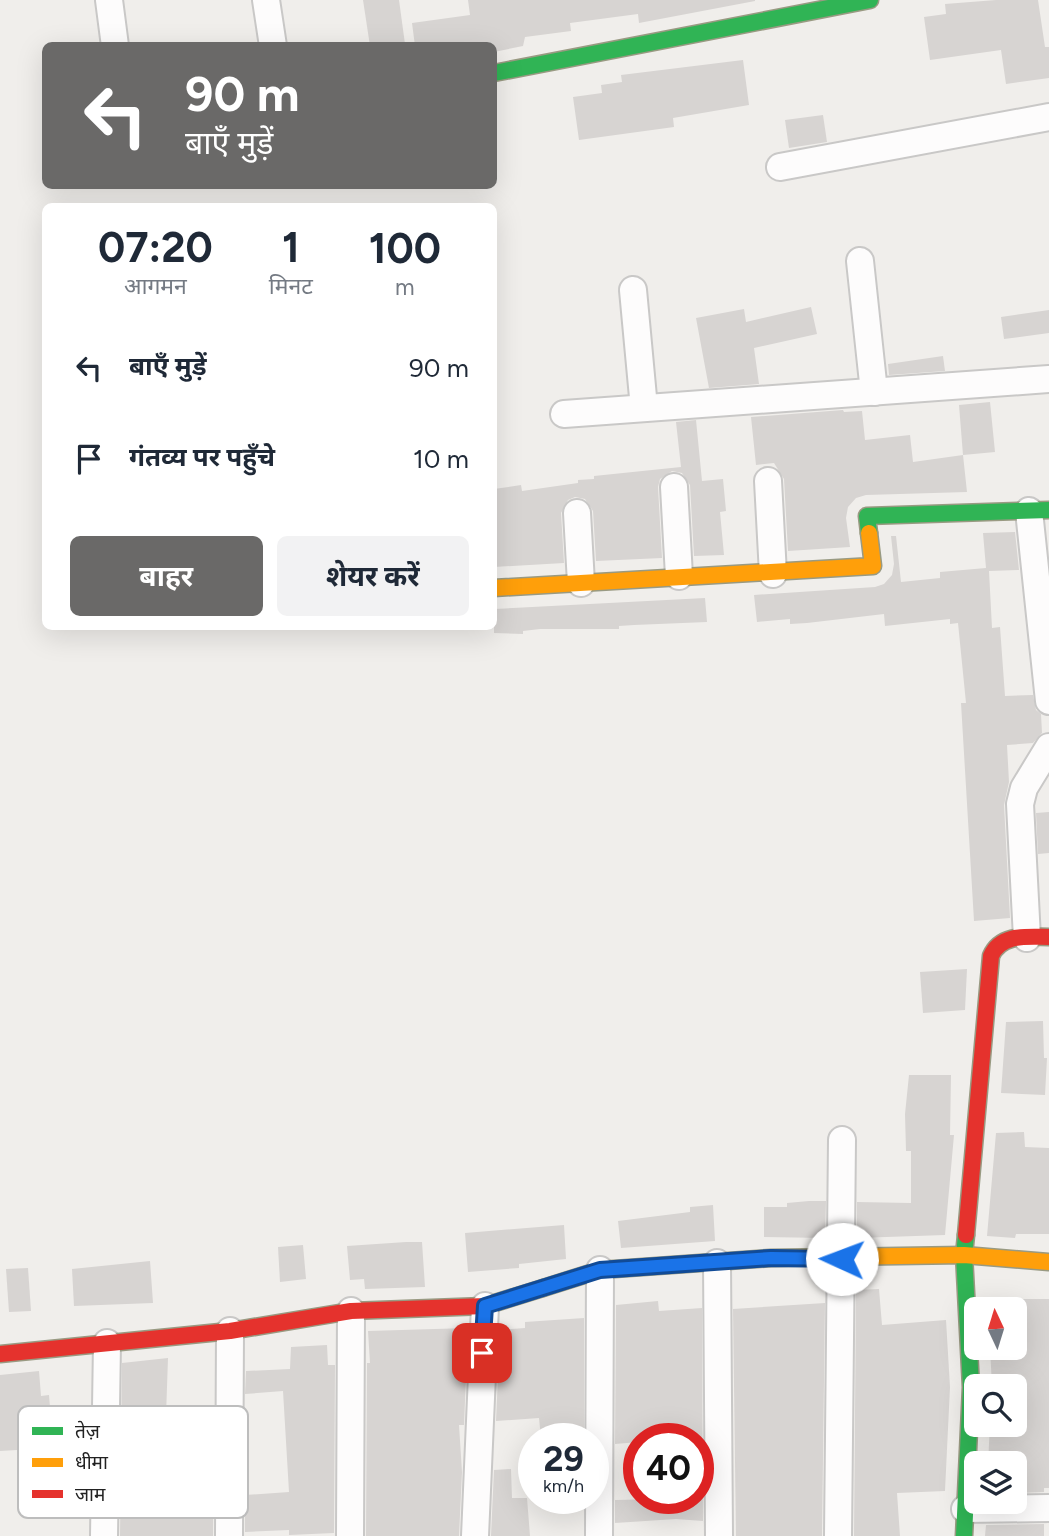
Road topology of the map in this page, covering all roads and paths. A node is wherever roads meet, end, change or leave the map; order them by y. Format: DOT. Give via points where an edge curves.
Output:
graph roads {
  1 [pos="109,0"];
  2 [pos="266,0"];
  3 [pos="870,0"];
  4 [pos="114,42"];
  5 [pos="272,42"];
  6 [pos="497,72"];
  7 [pos="1049,117"];
  8 [pos="780,167"];
  9 [pos="860,261"];
  10 [pos="633,290"];
  11 [pos="1049,379"];
  12 [pos="874,392"];
  13 [pos="644,408"];
  14 [pos="564,414"];
  15 [pos="768,481"];
  16 [pos="674,487"];
  17 [pos="1039,511"];
  18 [pos="577,513"];
  19 [pos="773,574"];
  20 [pos="679,576"];
  21 [pos="581,583"];
  22 [pos="497,588"];
  23 [pos="1049,701"];
  24 [pos="1049,747"];
  25 [pos="1038,937"];
  26 [pos="842,1140"];
  27 [pos="964,1255"];
  28 [pos="842,1259"];
  29 [pos="1049,1262"];
  30 [pos="717,1263"];
  31 [pos="600,1270"];
  32 [pos="485,1306"];
  33 [pos="351,1311"];
  34 [pos="230,1331"];
  35 [pos="107,1343"];
  36 [pos="0,1354"];
  37 [pos="106,1406"];
  38 [pos="230,1406"];
  39 [pos="968,1451"];
  40 [pos="1027,1508"];
  41 [pos="1049,1508"];
  42 [pos="965,1514"];
  43 [pos="104,1518"];
  44 [pos="229,1518"];
  45 [pos="104,1536"];
  46 [pos="229,1536"];
  47 [pos="350,1536"];
  48 [pos="475,1536"];
  49 [pos="599,1536"];
  50 [pos="719,1536"];
  51 [pos="838,1536"];
  52 [pos="964,1536"];
  1 -- 4 [label="street"];
  2 -- 5 [label="street"];
  3 -- 6 [label="street"];
  7 -- 8 [label="street"];
  9 -- 12 [label="street"];
  10 -- 13 [label="street"];
  11 -- 12 [label="street"];
  12 -- 13 [label="street"];
  13 -- 14 [label="street"];
  15 -- 19 [label="street"];
  16 -- 20 [label="street"];
  17 -- 19 [label="street" via="867,516 873,566"];
  17 -- 23 [label="street"];
  18 -- 21 [label="street"];
  19 -- 20 [label="street"];
  20 -- 21 [label="street"];
  21 -- 22 [label="street"];
  24 -- 25 [label="street" via="1024,788 1020,804"];
  25 -- 27 [label="street" via="1000,940 990,956"];
  26 -- 28 [label="street"];
  27 -- 28 [label="street"];
  27 -- 29 [label="street"];
  27 -- 39 [label="street" via="971,1387"];
  28 -- 30 [label="street"];
  28 -- 51 [label="street"];
  30 -- 31 [label="street"];
  30 -- 50 [label="street"];
  31 -- 32 [label="street"];
  31 -- 49 [label="street"];
  32 -- 33 [label="street"];
  32 -- 48 [label="street"];
  33 -- 34 [label="street"];
  33 -- 47 [label="street"];
  34 -- 35 [label="street"];
  34 -- 38 [label="street"];
  35 -- 36 [label="street"];
  35 -- 37 [label="street"];
  40 -- 41 [label="street"];
  42 -- 52 [label="street"];
  43 -- 45 [label="street"];
  44 -- 46 [label="street"];
}
